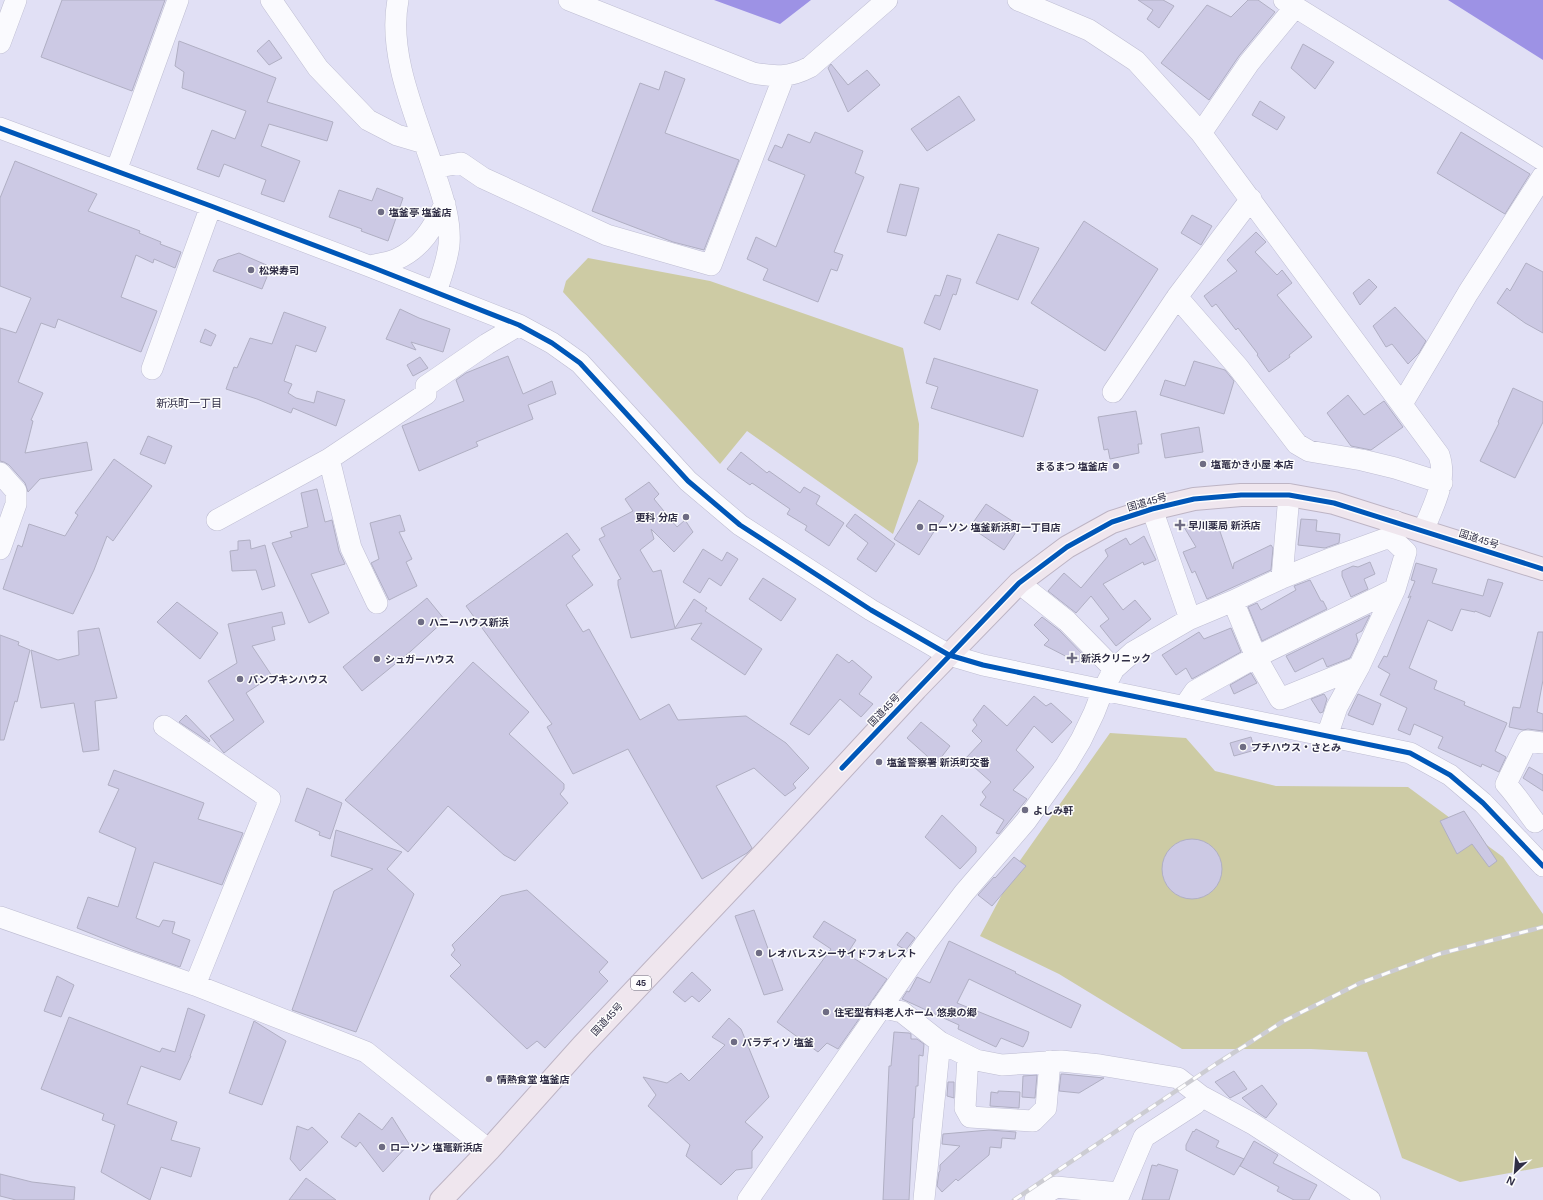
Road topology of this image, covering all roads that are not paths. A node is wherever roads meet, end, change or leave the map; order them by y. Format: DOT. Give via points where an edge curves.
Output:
graph roads {
  1 [pos="16,0"];
  2 [pos="178,0"];
  3 [pos="271,0"];
  4 [pos="398,0"];
  5 [pos="569,0"];
  6 [pos="887,0"];
  7 [pos="1018,0"];
  8 [pos="1289,3"];
  9 [pos="0,43"];
  10 [pos="784,76"];
  11 [pos="0,128"];
  12 [pos="1201,133"];
  13 [pos="424,142"];
  14 [pos="1543,160"];
  15 [pos="434,168"];
  16 [pos="116,171"];
  17 [pos="1543,176"];
  18 [pos="1251,199"];
  19 [pos="445,204"];
  20 [pos="211,206"];
  21 [pos="369,266"];
  22 [pos="436,292"];
  23 [pos="1177,297"];
  24 [pos="520,326"];
  25 [pos="152,369"];
  26 [pos="1112,392"];
  27 [pos="1402,404"];
  28 [pos="329,459"];
  29 [pos="0,474"];
  30 [pos="1442,483"];
  31 [pos="1289,495"];
  32 [pos="1152,509"];
  33 [pos="217,520"];
  34 [pos="1393,529"];
  35 [pos="1423,531"];
  36 [pos="0,549"];
  37 [pos="1543,569"];
  38 [pos="1282,578"];
  39 [pos="1019,583"];
  40 [pos="1395,589"];
  41 [pos="1233,601"];
  42 [pos="377,603"];
  43 [pos="1190,619"];
  44 [pos="949,655"];
  45 [pos="1256,657"];
  46 [pos="1359,667"];
  47 [pos="1114,669"];
  48 [pos="1102,690"];
  49 [pos="1184,707"];
  50 [pos="164,726"];
  51 [pos="1327,736"];
  52 [pos="1543,743"];
  53 [pos="1539,820"];
  54 [pos="1511,832"];
  55 [pos="1543,866"];
  56 [pos="0,917"];
  57 [pos="194,985"];
  58 [pos="881,1007"];
  59 [pos="940,1042"];
  60 [pos="968,1056"];
  61 [pos="1050,1061"];
  62 [pos="1201,1096"];
  63 [pos="489,1150"];
  64 [pos="1118,1196"];
  65 [pos="924,1199"];
  66 [pos="442,1200"];
  67 [pos="748,1200"];
  68 [pos="1035,1200"];
  69 [pos="1370,1200"];
  1 -- 9 [label="street"];
  2 -- 16 [label="street"];
  3 -- 13 [label="street" via="318,68 368,120 397,135"];
  4 -- 13 [label="street" via="397,43 402,71"];
  5 -- 10 [label="street" via="753,73"];
  6 -- 10 [label="street" via="810,67 798,74"];
  7 -- 12 [label="street" via="1089,30 1136,61"];
  8 -- 12 [label="street"];
  8 -- 14 [label="street"];
  10 -- 15 [label="street" via="711,265 607,235 483,178 461,163"];
  11 -- 16 [label="street"];
  12 -- 18 [label="street"];
  13 -- 15 [label="street"];
  15 -- 19 [label="street"];
  16 -- 20 [label="street"];
  17 -- 27 [label="street" via="1468,293"];
  18 -- 23 [label="street"];
  18 -- 27 [label="street"];
  19 -- 21 [label="street" via="430,232 417,246 396,259"];
  19 -- 22 [label="street" via="449,245"];
  20 -- 21 [label="street"];
  20 -- 25 [label="street"];
  21 -- 22 [label="street"];
  22 -- 24 [label="street"];
  23 -- 26 [label="street"];
  23 -- 30 [label="street" via="1238,367 1297,444 1308,451 1362,460"];
  24 -- 28 [label="street" via="487,344 426,386 426,394"];
  24 -- 44 [label="street" via="552,343 580,363 688,481 740,525 871,610"];
  27 -- 30 [label="street" via="1439,455"];
  28 -- 33 [label="street"];
  28 -- 42 [label="street" via="351,548"];
  29 -- 36 [label="street" via="16,490 16,504"];
  30 -- 35 [label="street"];
  31 -- 32 [label="highway, 国道45号 / 45" via="1241,495 1194,499"];
  31 -- 34 [label="highway, 国道45号 / 45" via="1334,503"];
  31 -- 38 [label="street"];
  32 -- 39 [label="highway, 国道45号 / 45" via="1112,522 1067,547"];
  32 -- 43 [label="street"];
  34 -- 35 [label="highway, 国道45号 / 45"];
  34 -- 38 [label="street"];
  34 -- 40 [label="street" via="1406,552"];
  35 -- 37 [label="highway, 国道45号 / 45"];
  38 -- 41 [label="street"];
  39 -- 44 [label="highway, 国道45号 / 45"];
  39 -- 47 [label="street" via="1067,621"];
  40 -- 45 [label="street"];
  40 -- 46 [label="street"];
  41 -- 43 [label="street"];
  41 -- 45 [label="street"];
  43 -- 47 [label="street" via="1133,652"];
  44 -- 48 [label="street" via="983,665"];
  44 -- 63 [label="highway, 国道45号 / 45" via="587,1040"];
  45 -- 46 [label="street" via="1280,699"];
  45 -- 49 [label="street" via="1195,691"];
  46 -- 51 [label="street" via="1336,707"];
  47 -- 48 [label="street"];
  48 -- 49 [label="street"];
  48 -- 58 [label="street" via="1094,713 1066,765 1026,821 926,943"];
  49 -- 51 [label="street"];
  50 -- 57 [label="street" via="270,800"];
  51 -- 54 [label="street" via="1410,752 1450,775 1483,803"];
  52 -- 53 [label="street" via="1527,741 1506,784 1523,807"];
  53 -- 54 [label="street"];
  54 -- 55 [label="street"];
  56 -- 57 [label="street"];
  57 -- 63 [label="street" via="366,1052"];
  58 -- 59 [label="street" via="902,1012"];
  58 -- 67 [label="street"];
  59 -- 60 [label="street"];
  59 -- 65 [label="street"];
  60 -- 61 [label="street" via="1002,1065"];
  60 -- 61 [label="street" via="965,1108 970,1117 1033,1121 1046,1108"];
  61 -- 62 [label="street" via="1100,1065 1178,1078"];
  62 -- 64 [label="street" via="1195,1104 1144,1137"];
  62 -- 69 [label="street" via="1253,1124"];
  63 -- 66 [label="highway, 国道45号 / 45"];
  64 -- 68 [label="street" via="1056,1187"];
}
